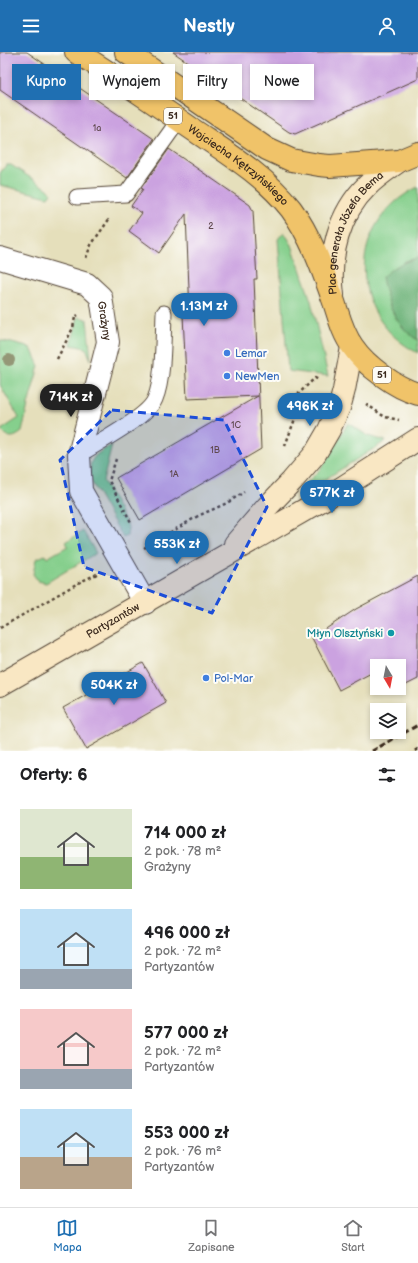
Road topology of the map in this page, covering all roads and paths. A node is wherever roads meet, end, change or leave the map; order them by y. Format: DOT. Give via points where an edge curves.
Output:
graph roads {
  1 [pos="76,52"];
  2 [pos="126,52"];
  3 [pos="179,120"];
  4 [pos="409,157"];
  5 [pos="126,194"];
  6 [pos="78,197"];
  7 [pos="0,258"];
  8 [pos="78,281"];
  9 [pos="334,303"];
  10 [pos="164,313"];
  11 [pos="75,317"];
  12 [pos="352,347"];
  13 [pos="57,359"];
  14 [pos="315,378"];
  15 [pos="418,394"];
  16 [pos="361,400"];
  17 [pos="404,422"];
  18 [pos="121,429"];
  19 [pos="418,439"];
  20 [pos="283,450"];
  21 [pos="79,455"];
  22 [pos="247,491"];
  23 [pos="134,528"];
  24 [pos="139,550"];
  25 [pos="226,556"];
  26 [pos="105,570"];
  27 [pos="145,603"];
  28 [pos="0,628"];
  29 [pos="0,685"];
  1 -- 3 [label="main road, Wojciecha Kętrzyńskiego / 51"];
  2 -- 4 [label="main road, 51" via="267,149 290,160 330,166"];
  3 -- 5 [label="lane"];
  3 -- 9 [label="main road, Wojciecha Kętrzyńskiego / 51" via="268,184 290,208 309,239"];
  4 -- 9 [label="street, Plac generała Józefa Bema" via="382,172 366,186 343,221 332,262"];
  5 -- 6 [label="lane"];
  5 -- 8 [label="path" via="91,245"];
  7 -- 8 [label="street, Grażyny"];
  8 -- 21 [label="street, Grażyny" via="87,284 101,297 108,342"];
  9 -- 12 [label="main road, Plac generała Józefa Bema / 51"];
  10 -- 18 [label="lane" via="160,381 155,400 137,419"];
  11 -- 13 [label="path" via="73,328"];
  12 -- 15 [label="main road, Plac generała Józefa Bema / 51" via="387,379 407,391"];
  12 -- 25 [label="street, Partyzantów" via="340,405 315,454"];
  14 -- 20 [label="path" via="295,398 296,416"];
  16 -- 17 [label="path" via="384,417"];
  18 -- 21 [label="lane"];
  18 -- 23 [label="path" via="123,436 110,481"];
  19 -- 25 [label="street, Partyzantów" via="329,496"];
  21 -- 27 [label="street, Grażyny" via="81,491"];
  22 -- 24 [label="path"];
  25 -- 27 [label="street, Partyzantów"];
  26 -- 28 [label="path"];
  27 -- 29 [label="street, Partyzantów"];
}
